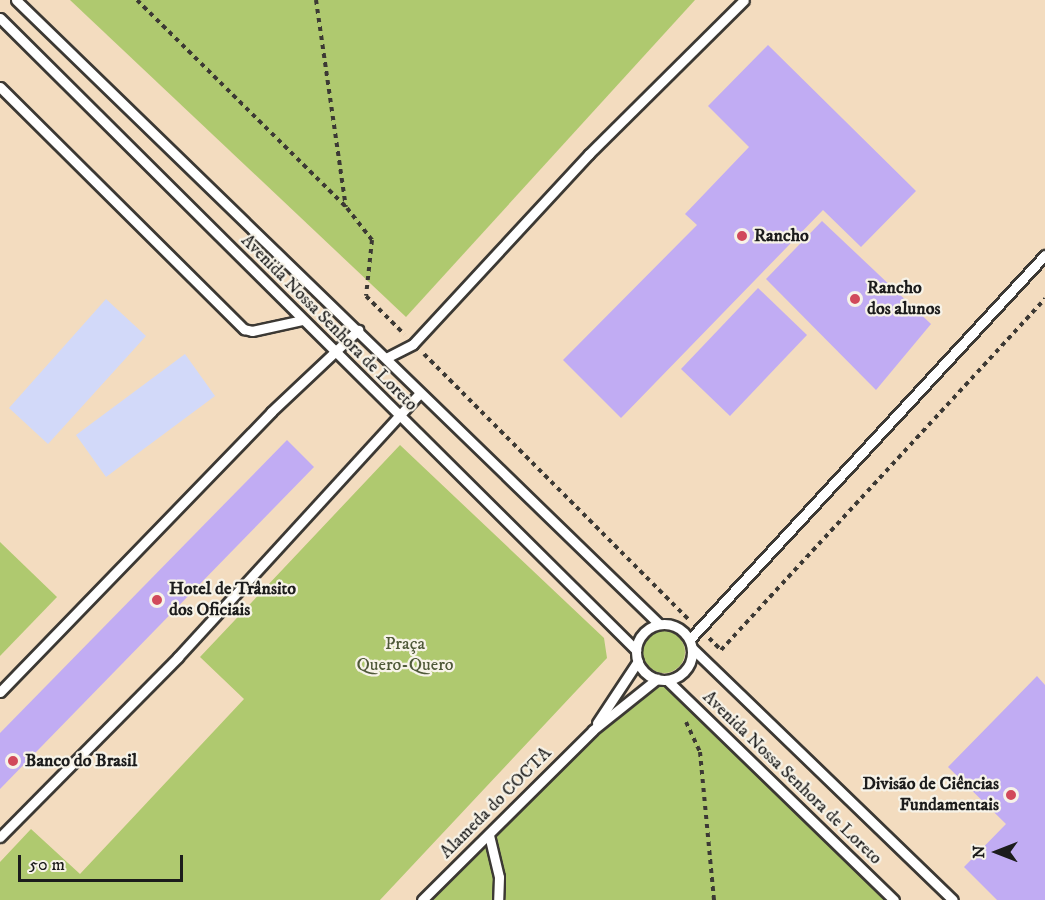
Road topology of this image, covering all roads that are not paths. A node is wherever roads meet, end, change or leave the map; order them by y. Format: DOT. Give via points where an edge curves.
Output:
graph roads {
  1 [pos="16,0"];
  2 [pos="744,0"];
  3 [pos="0,18"];
  4 [pos="0,87"];
  5 [pos="1045,255"];
  6 [pos="302,320"];
  7 [pos="358,330"];
  8 [pos="334,352"];
  9 [pos="386,358"];
  10 [pos="419,394"];
  11 [pos="398,415"];
  12 [pos="659,624"];
  13 [pos="691,644"];
  14 [pos="636,650"];
  15 [pos="638,661"];
  16 [pos="662,680"];
  17 [pos="0,692"];
  18 [pos="593,730"];
  19 [pos="489,835"];
  20 [pos="0,837"];
  21 [pos="422,900"];
  22 [pos="498,900"];
  23 [pos="894,900"];
  24 [pos="953,900"];
  1 -- 7 [label="lane, Avenida Nossa Senhora de Loreto"];
  2 -- 9 [label="lane" via="590,154 413,344"];
  3 -- 6 [label="lane, Avenida Nossa Senhora de Loreto"];
  4 -- 6 [label="lane" via="244,329 252,331"];
  5 -- 13 [label="lane"];
  6 -- 8 [label="lane, Avenida Nossa Senhora de Loreto"];
  7 -- 8 [label="lane"];
  7 -- 9 [label="lane, Avenida Nossa Senhora de Loreto"];
  8 -- 11 [label="lane, Avenida Nossa Senhora de Loreto"];
  8 -- 17 [label="lane" via="271,411"];
  9 -- 10 [label="lane, Avenida Nossa Senhora de Loreto"];
  10 -- 11 [label="lane"];
  10 -- 12 [label="lane, Avenida Nossa Senhora de Loreto"];
  11 -- 14 [label="lane, Avenida Nossa Senhora de Loreto"];
  11 -- 20 [label="lane" via="178,657"];
  12 -- 13 [label="lane" via="677,627"];
  12 -- 14 [label="lane" via="644,633"];
  13 -- 16 [label="lane" via="689,666 676,678"];
  13 -- 24 [label="lane, Avenida Nossa Senhora de Loreto"];
  14 -- 15 [label="lane"];
  15 -- 16 [label="lane" via="649,676"];
  15 -- 18 [label="lane"];
  16 -- 18 [label="lane"];
  16 -- 23 [label="lane, Avenida Nossa Senhora de Loreto"];
  18 -- 19 [label="lane, Alameda do COCTA"];
  19 -- 21 [label="lane, Alameda do COCTA"];
  19 -- 22 [label="lane" via="497,869"];
}
